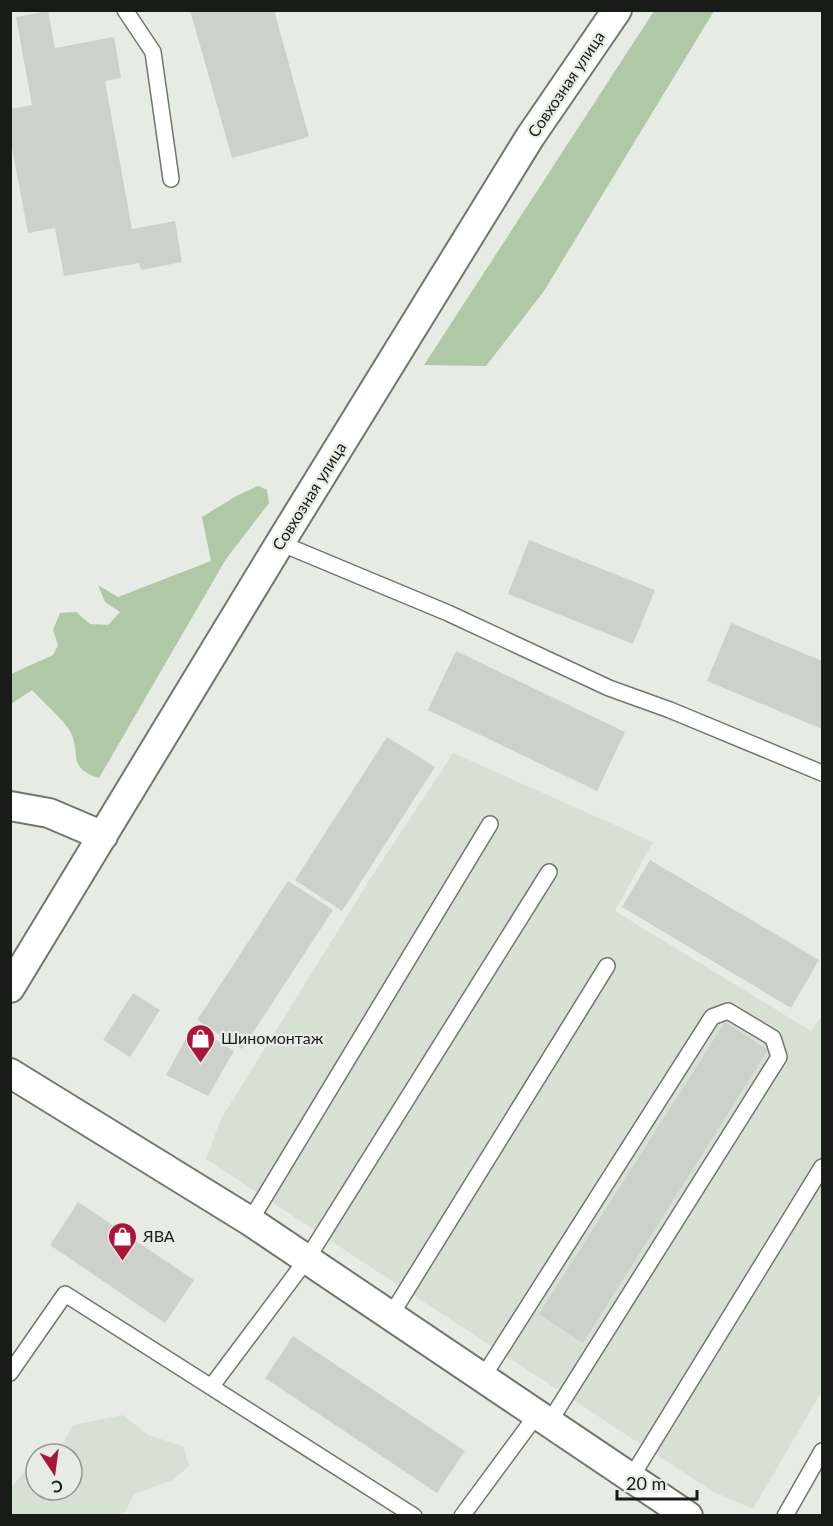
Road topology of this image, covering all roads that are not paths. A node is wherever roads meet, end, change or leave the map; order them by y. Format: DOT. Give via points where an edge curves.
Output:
graph roads {
  1 [pos="125,10"];
  2 [pos="617,10"];
  3 [pos="171,179"];
  4 [pos="280,543"];
  5 [pos="822,773"];
  6 [pos="10,806"];
  7 [pos="490,824"];
  8 [pos="103,836"];
  9 [pos="549,872"];
  10 [pos="608,966"];
  11 [pos="10,988"];
  12 [pos="10,1073"];
  13 [pos="822,1167"];
  14 [pos="250,1221"];
  15 [pos="307,1260"];
  16 [pos="391,1315"];
  17 [pos="10,1373"];
  18 [pos="483,1377"];
  19 [pos="211,1387"];
  20 [pos="544,1417"];
  21 [pos="822,1450"];
  22 [pos="632,1476"];
  23 [pos="414,1515"];
  24 [pos="462,1515"];
  25 [pos="688,1515"];
  26 [pos="786,1515"];
  1 -- 3 [label="lane" via="153,52"];
  2 -- 4 [label="street, Совхозная улица" via="530,137"];
  4 -- 5 [label="lane" via="448,613 609,688"];
  4 -- 8 [label="street, Совхозная улица"];
  6 -- 8 [label="street" via="49,813"];
  7 -- 14 [label="lane"];
  8 -- 11 [label="street, Совхозная улица"];
  9 -- 15 [label="lane"];
  10 -- 16 [label="lane"];
  12 -- 14 [label="street"];
  13 -- 22 [label="lane"];
  14 -- 15 [label="street"];
  15 -- 16 [label="street"];
  15 -- 19 [label="lane"];
  16 -- 18 [label="street"];
  17 -- 19 [label="lane" via="65,1294"];
  18 -- 20 [label="street"];
  18 -- 20 [label="lane" via="712,1017 728,1011 773,1038 779,1057"];
  19 -- 23 [label="lane"];
  20 -- 22 [label="street"];
  20 -- 24 [label="lane"];
  21 -- 26 [label="lane"];
  22 -- 25 [label="street"];
}
